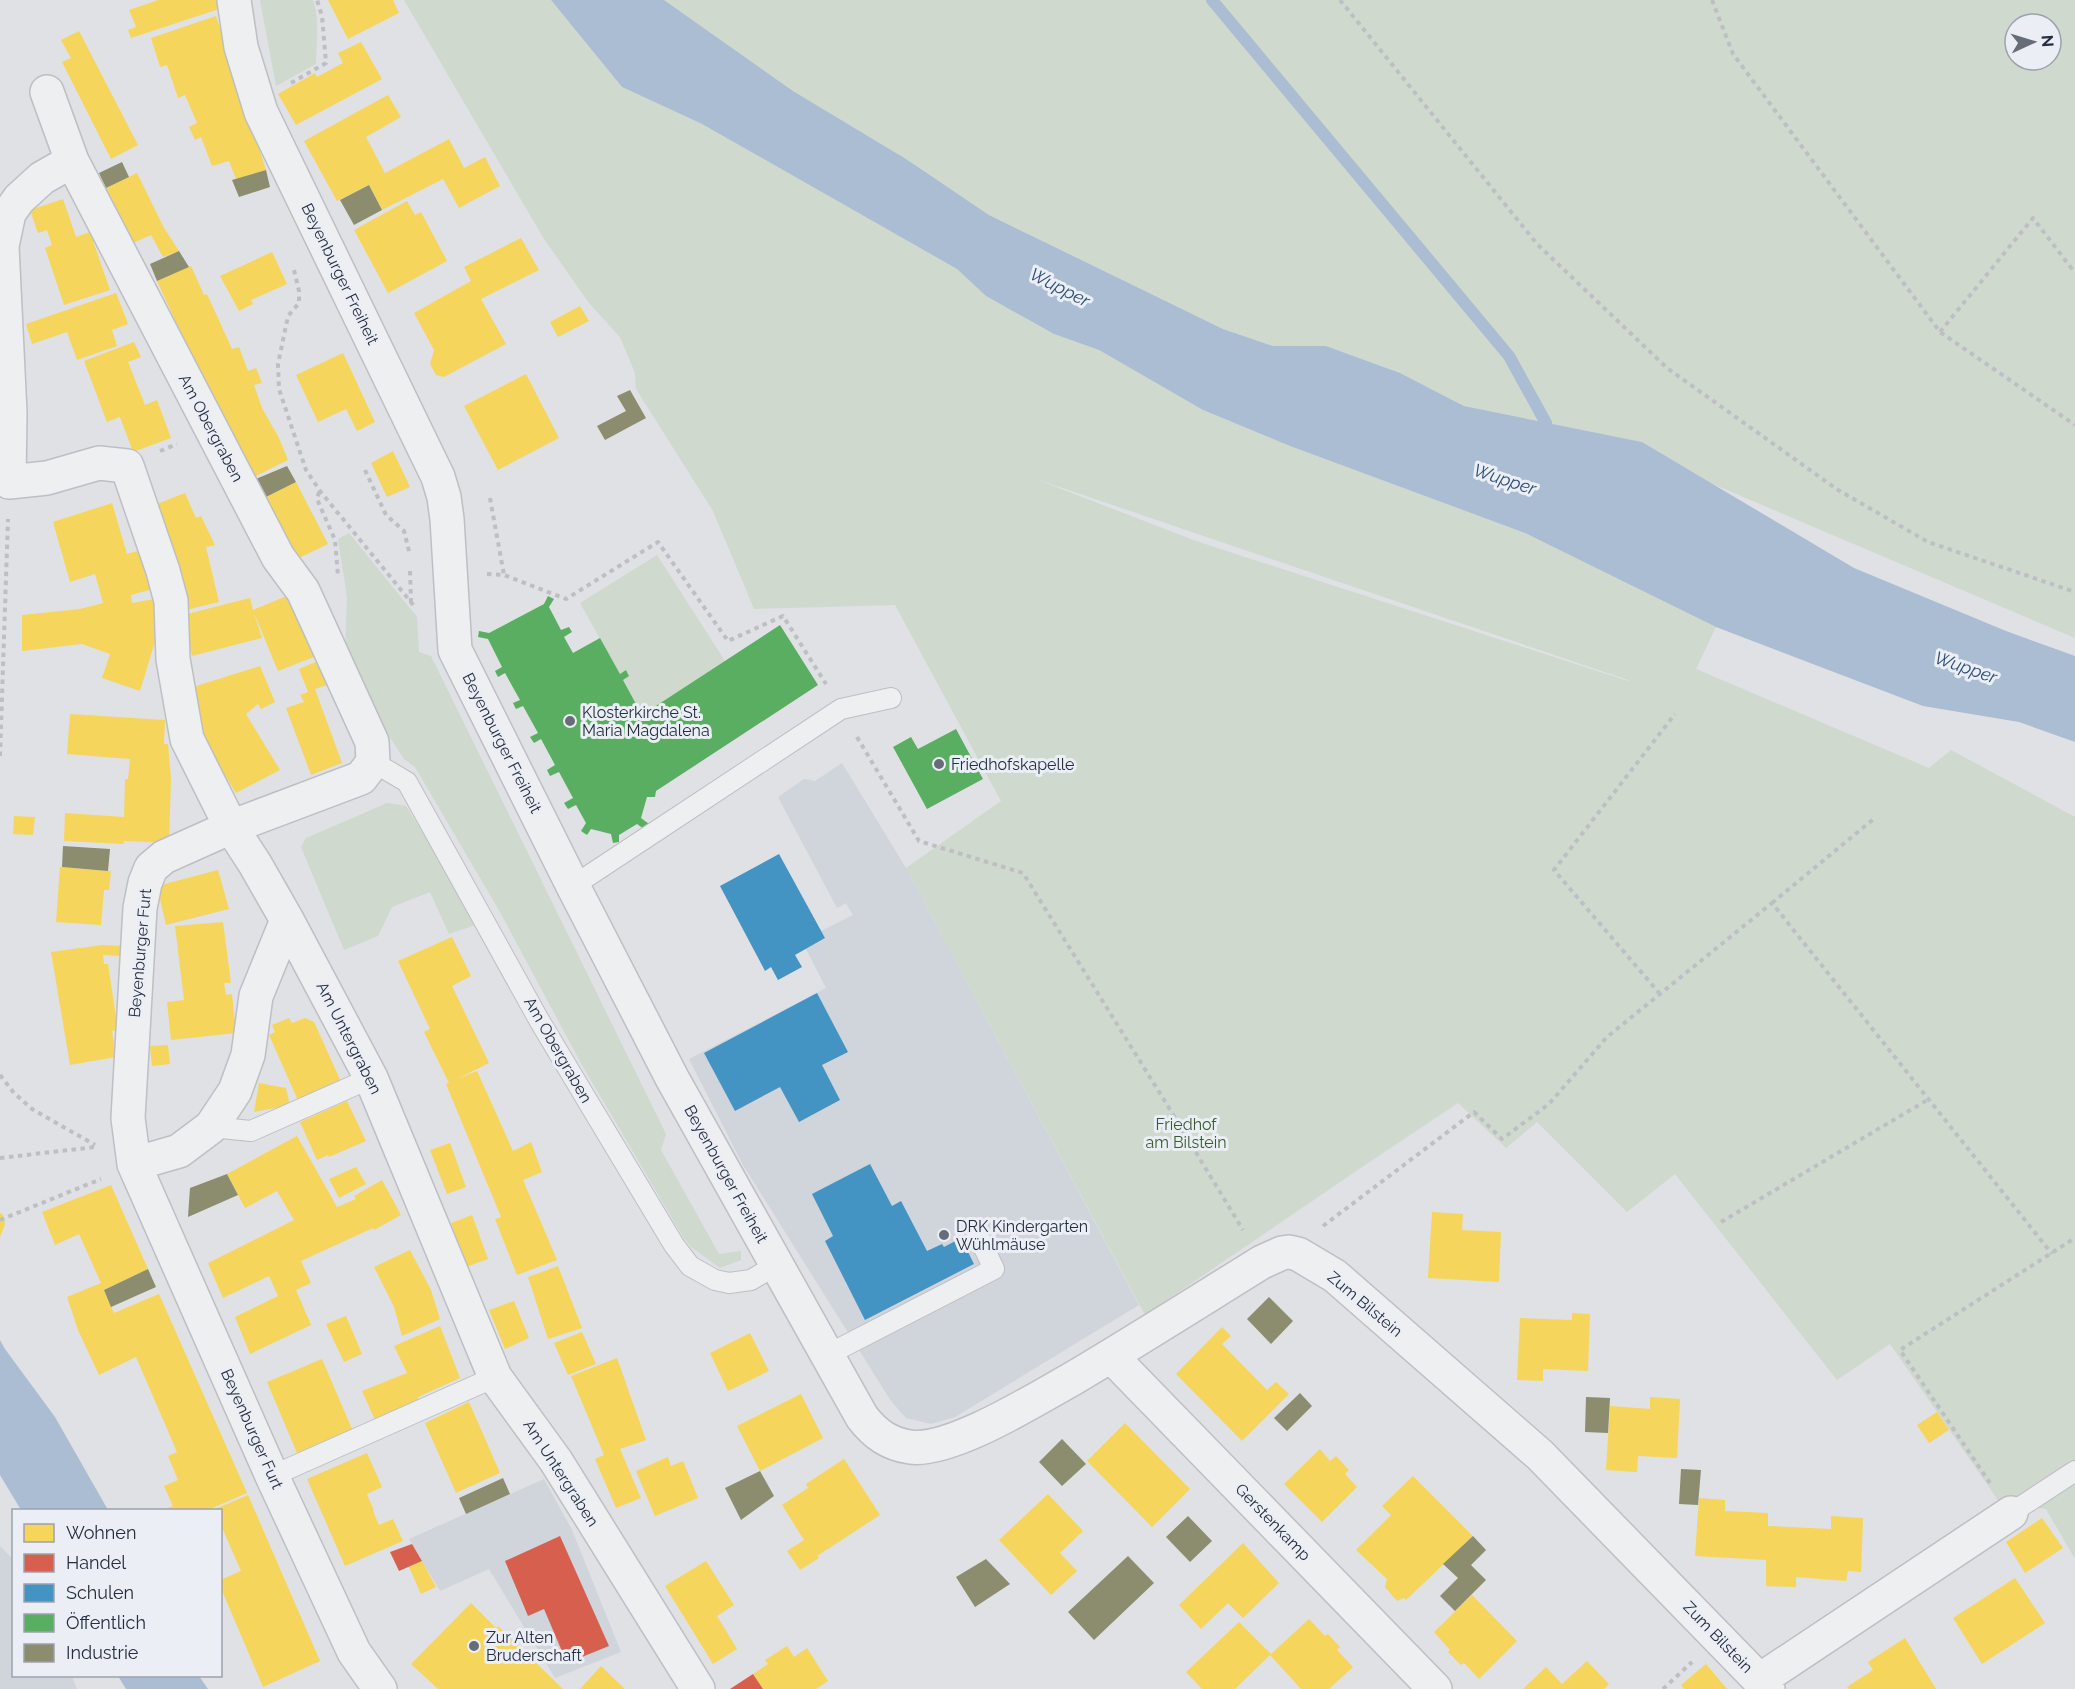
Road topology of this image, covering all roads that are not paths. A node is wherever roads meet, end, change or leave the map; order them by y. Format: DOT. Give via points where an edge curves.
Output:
graph roads {
  1 [pos="234,0"];
  2 [pos="47,92"];
  3 [pos="72,161"];
  4 [pos="891,698"];
  5 [pos="373,762"];
  6 [pos="231,827"];
  7 [pos="573,886"];
  8 [pos="287,920"];
  9 [pos="371,1078"];
  10 [pos="211,1127"];
  11 [pos="134,1164"];
  12 [pos="976,1231"];
  13 [pos="776,1265"];
  14 [pos="827,1355"];
  15 [pos="1111,1356"];
  16 [pos="495,1377"];
  17 [pos="2075,1471"];
  18 [pos="272,1476"];
  19 [pos="2011,1513"];
  20 [pos="1764,1684"];
  21 [pos="380,1689"];
  22 [pos="698,1689"];
  23 [pos="1435,1689"];
  1 -- 7 [label="street, Beyenburger Freiheit" via="241,47 261,112 438,477 444,497 452,573 455,650"];
  2 -- 3 [label="street, Am Obergraben"];
  3 -- 5 [label="street, Am Obergraben" via="278,557 303,591 372,742"];
  3 -- 6 [label="street, Am Untergraben" via="42,178 9,213 3,246 9,482 47,478 99,463 127,466 171,601 173,659 187,739"];
  4 -- 7 [label="lane" via="841,709"];
  5 -- 6 [label="street" via="361,778"];
  5 -- 13 [label="lane, Am Obergraben" via="407,782 539,1020 690,1266 729,1283 751,1280"];
  6 -- 8 [label="street, Am Untergraben"];
  6 -- 11 [label="street, Beyenburger Furt" via="164,856 151,868 145,883 140,908 128,1118"];
  7 -- 13 [label="street, Beyenburger Freiheit" via="672,1078"];
  8 -- 9 [label="street, Am Untergraben"];
  8 -- 10 [label="street" via="256,996 248,1054 235,1091"];
  9 -- 10 [label="lane" via="251,1131"];
  9 -- 16 [label="street, Am Untergraben"];
  10 -- 11 [label="street" via="179,1151"];
  11 -- 18 [label="street, Beyenburger Furt"];
  12 -- 14 [label="lane" via="994,1269"];
  13 -- 14 [label="street, Beyenburger Freiheit"];
  14 -- 15 [label="street, Beyenburger Freiheit" via="874,1432 912,1448 945,1443 1010,1415"];
  15 -- 20 [label="street, Zum Bilstein" via="1275,1257 1298,1254 1335,1276 1540,1455"];
  15 -- 23 [label="street, Gerstenkamp"];
  16 -- 18 [label="lane"];
  16 -- 22 [label="street, Am Untergraben" via="556,1461"];
  17 -- 19 [label="lane"];
  18 -- 21 [label="street, Beyenburger Furt" via="354,1652"];
  19 -- 20 [label="street, Zum Bilstein"];
}
